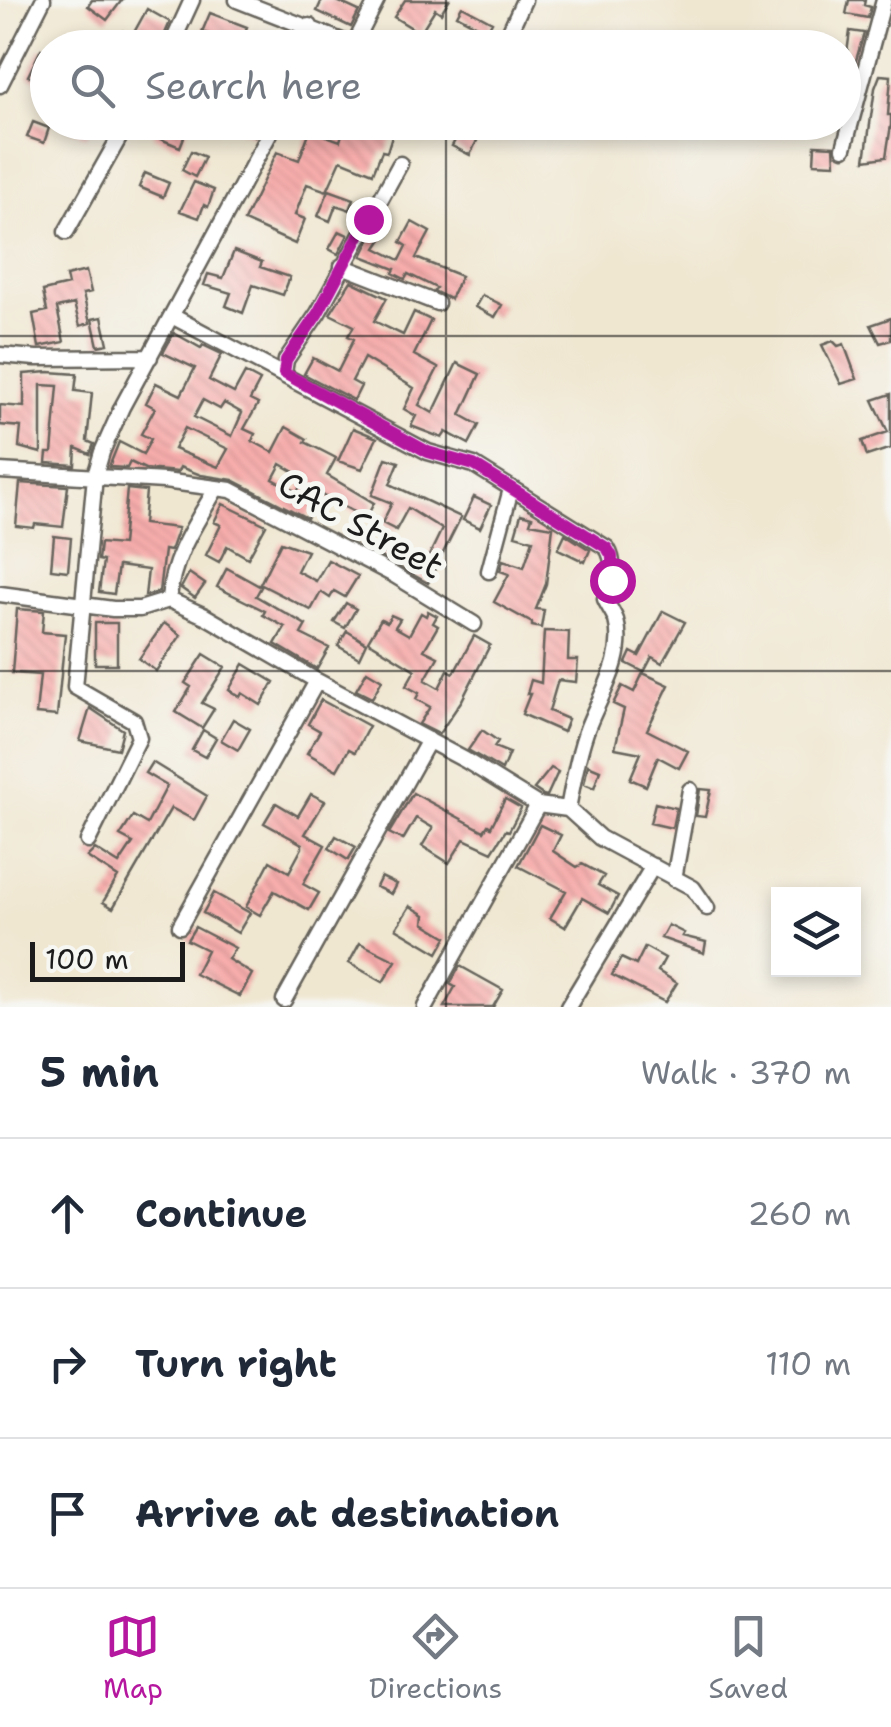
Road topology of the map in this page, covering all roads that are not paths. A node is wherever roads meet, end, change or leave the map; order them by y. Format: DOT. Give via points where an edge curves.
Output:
graph roads {
  1 [pos="43,0"];
  2 [pos="192,0"];
  3 [pos="237,0"];
  4 [pos="377,0"];
  5 [pos="524,0"];
  6 [pos="886,0"];
  7 [pos="310,26"];
  8 [pos="178,30"];
  9 [pos="310,30"];
  10 [pos="320,30"];
  11 [pos="365,30"];
  12 [pos="510,30"];
  13 [pos="0,85"];
  14 [pos="861,88"];
  15 [pos="118,140"];
  16 [pos="266,140"];
  17 [pos="846,140"];
  18 [pos="844,148"];
  19 [pos="400,164"];
  20 [pos="66,232"];
  21 [pos="342,266"];
  22 [pos="436,303"];
  23 [pos="172,316"];
  24 [pos="0,355"];
  25 [pos="150,357"];
  26 [pos="284,373"];
  27 [pos="0,470"];
  28 [pos="95,476"];
  29 [pos="511,488"];
  30 [pos="216,489"];
  31 [pos="489,571"];
  32 [pos="0,594"];
  33 [pos="170,600"];
  34 [pos="84,602"];
  35 [pos="474,624"];
  36 [pos="317,681"];
  37 [pos="429,740"];
  38 [pos="690,790"];
  39 [pos="538,805"];
  40 [pos="568,809"];
  41 [pos="88,841"];
  42 [pos="653,866"];
  43 [pos="674,879"];
  44 [pos="706,908"];
  45 [pos="180,926"];
  46 [pos="284,1000"];
  47 [pos="425,1007"];
  48 [pos="568,1007"];
  1 -- 13 [label="street"];
  2 -- 8 [label="street"];
  3 -- 7 [label="street"];
  4 -- 11 [label="street"];
  5 -- 12 [label="street"];
  6 -- 14 [label="street"];
  7 -- 9 [label="street"];
  7 -- 10 [label="street"];
  15 -- 20 [label="street"];
  16 -- 23 [label="street"];
  17 -- 18 [label="street"];
  19 -- 21 [label="street"];
  21 -- 22 [label="street"];
  21 -- 26 [label="street"];
  23 -- 25 [label="street"];
  23 -- 26 [label="street"];
  24 -- 25 [label="street"];
  25 -- 28 [label="street"];
  26 -- 29 [label="street" via="428,452 474,465"];
  27 -- 28 [label="street, CAC Street"];
  28 -- 30 [label="street, CAC Street"];
  28 -- 34 [label="street"];
  29 -- 31 [label="street"];
  29 -- 40 [label="street" via="612,556 605,599 616,619 614,664 580,748"];
  30 -- 33 [label="street" via="176,564"];
  30 -- 35 [label="street, CAC Street" via="246,496"];
  32 -- 34 [label="street"];
  33 -- 34 [label="street" via="140,608"];
  33 -- 36 [label="street"];
  34 -- 41 [label="street" via="75,687 134,721 139,738"];
  36 -- 37 [label="street"];
  36 -- 45 [label="street"];
  37 -- 39 [label="street"];
  37 -- 46 [label="street"];
  38 -- 43 [label="street"];
  39 -- 40 [label="street"];
  39 -- 47 [label="street"];
  40 -- 42 [label="street" via="600,838"];
  42 -- 43 [label="street"];
  42 -- 48 [label="street"];
  43 -- 44 [label="street" via="693,888"];
}
